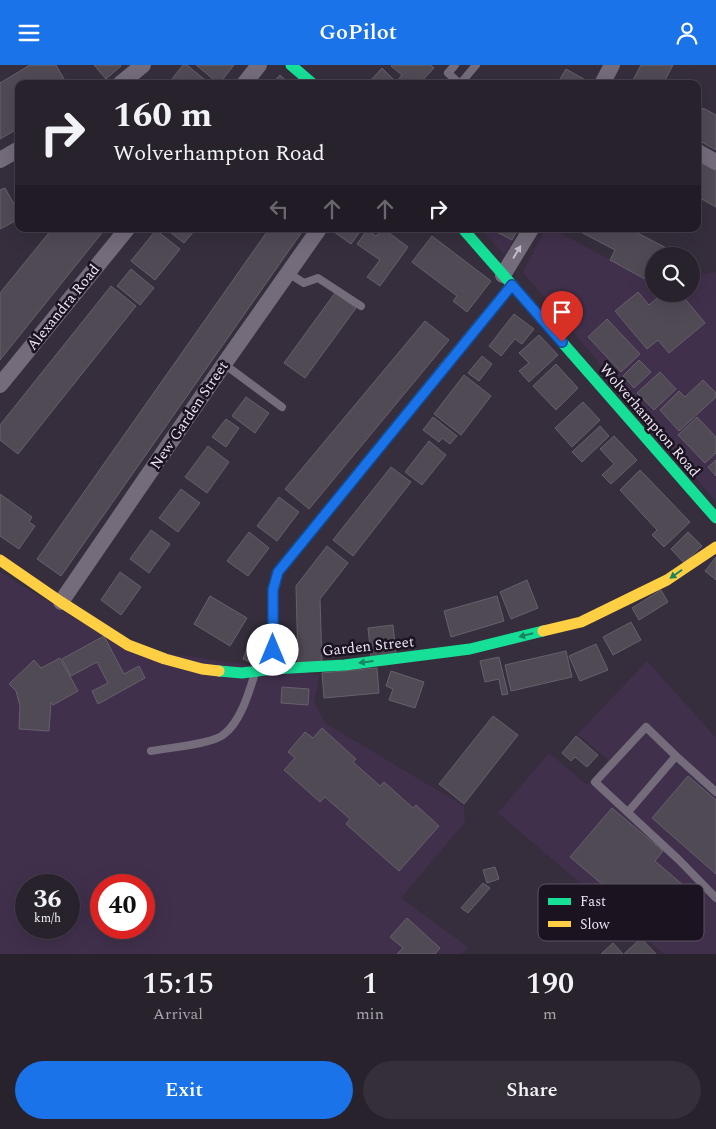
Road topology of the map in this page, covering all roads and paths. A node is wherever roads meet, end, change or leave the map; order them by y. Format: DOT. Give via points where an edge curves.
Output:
graph roads {
  1 [pos="143,65"];
  2 [pos="259,65"];
  3 [pos="291,65"];
  4 [pos="456,65"];
  5 [pos="476,65"];
  6 [pos="612,65"];
  7 [pos="125,80"];
  8 [pos="247,80"];
  9 [pos="308,80"];
  10 [pos="456,80"];
  11 [pos="463,80"];
  12 [pos="604,80"];
  13 [pos="15,151"];
  14 [pos="701,154"];
  15 [pos="0,160"];
  16 [pos="716,162"];
  17 [pos="124,232"];
  18 [pos="317,232"];
  19 [pos="466,232"];
  20 [pos="530,232"];
  21 [pos="288,273"];
  22 [pos="507,280"];
  23 [pos="360,306"];
  24 [pos="224,365"];
  25 [pos="0,385"];
  26 [pos="282,407"];
  27 [pos="716,518"];
  28 [pos="716,547"];
  29 [pos="0,560"];
  30 [pos="61,602"];
  31 [pos="272,669"];
  32 [pos="256,671"];
  33 [pos="151,751"];
  34 [pos="676,756"];
  35 [pos="716,792"];
  36 [pos="628,812"];
  37 [pos="702,884"];
  38 [pos="704,886"];
  39 [pos="716,899"];
  1 -- 7 [label="street"];
  2 -- 8 [label="street"];
  3 -- 9 [label="main road"];
  4 -- 10 [label="lane" via="448,73"];
  5 -- 11 [label="lane"];
  6 -- 12 [label="street"];
  13 -- 15 [label="street"];
  14 -- 16 [label="street"];
  17 -- 25 [label="street, Alexandra Road"];
  18 -- 21 [label="street, New Garden Street"];
  19 -- 22 [label="main road, Wolverhampton Road"];
  22 -- 20 [label="street, one-way"];
  21 -- 23 [label="lane" via="304,283 318,278"];
  21 -- 24 [label="street, New Garden Street"];
  22 -- 27 [label="main road, Wolverhampton Road"];
  22 -- 31 [label="main road" via="278,572 273,590"];
  24 -- 26 [label="lane"];
  24 -- 30 [label="street, New Garden Street"];
  28 -- 31 [label="main road, Garden Street, one-way" via="667,580 581,622 470,649 345,665"];
  29 -- 30 [label="main road, Garden Street"];
  30 -- 32 [label="main road, Garden Street" via="128,645 165,659 202,669 242,673"];
  31 -- 32 [label="main road, Garden Street"];
  32 -- 33 [label="lane" via="237,719 222,737"];
  34 -- 35 [label="lane"];
  34 -- 36 [label="lane"];
  34 -- 36 [label="lane" via="646,727 595,781"];
  36 -- 37 [label="lane"];
  38 -- 39 [label="lane"];
}
